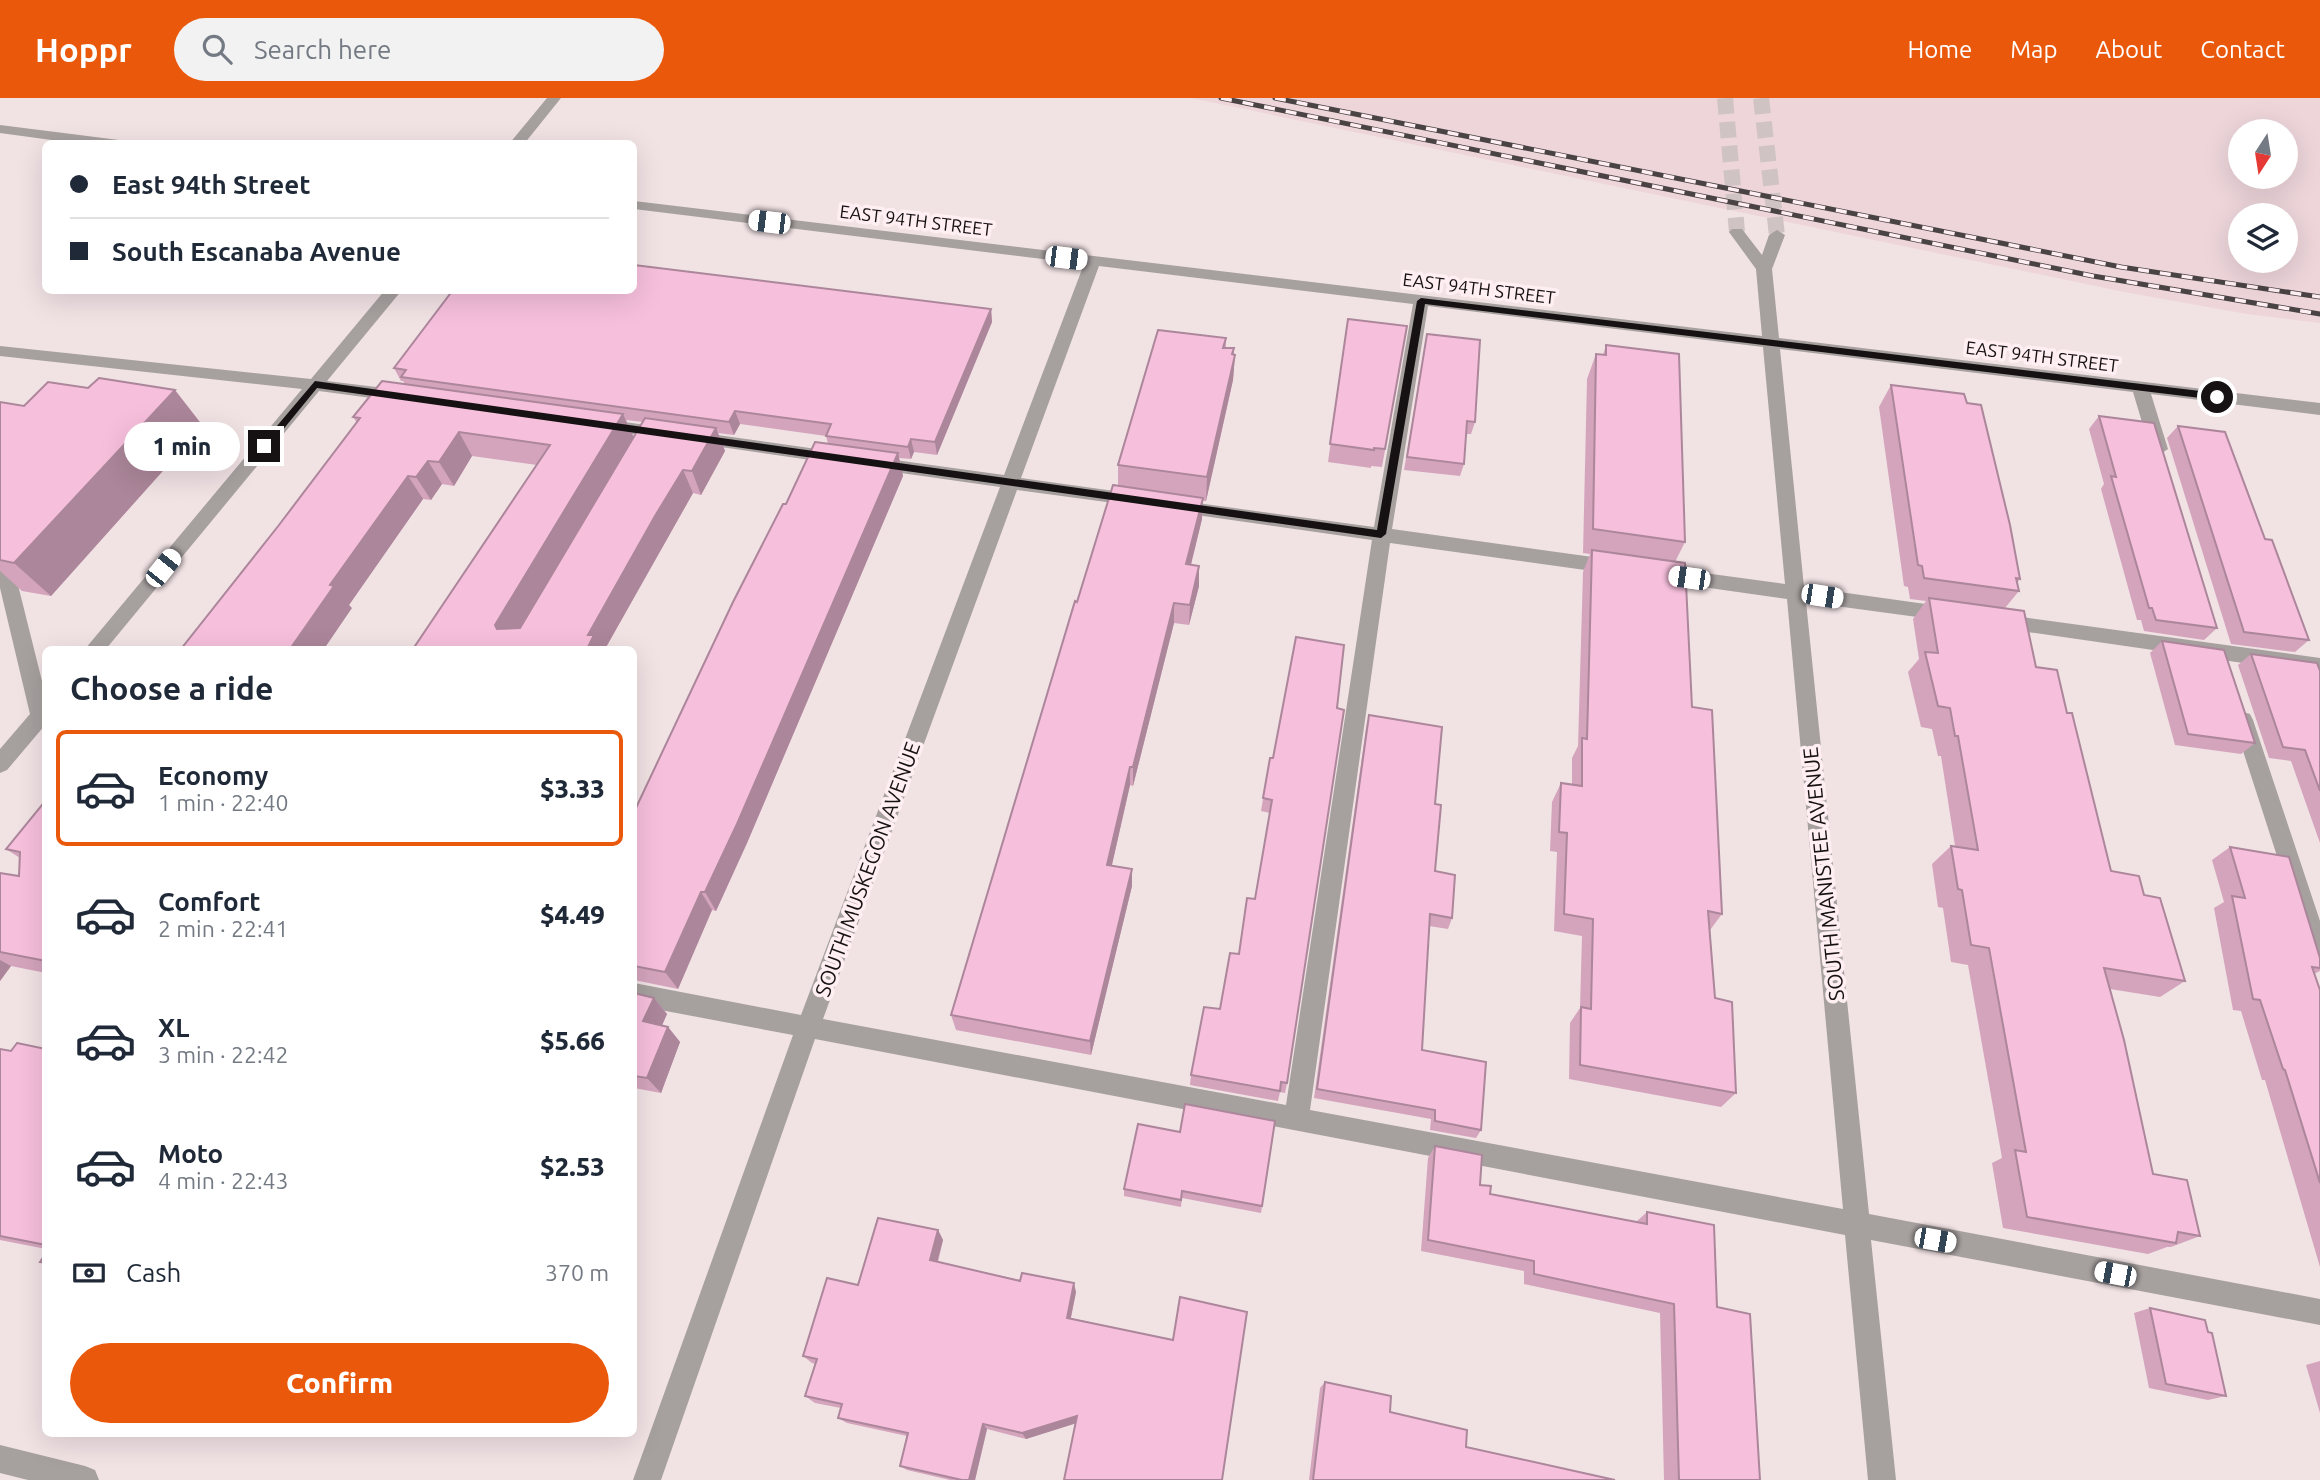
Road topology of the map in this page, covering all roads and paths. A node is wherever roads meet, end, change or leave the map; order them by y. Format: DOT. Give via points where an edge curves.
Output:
graph roads {
  1 [pos="554,98"];
  2 [pos="0,129"];
  3 [pos="87,140"];
  4 [pos="519,140"];
  5 [pos="637,205"];
  6 [pos="1737,232"];
  7 [pos="1777,235"];
  8 [pos="1094,261"];
  9 [pos="1764,269"];
  10 [pos="391,294"];
  11 [pos="1421,301"];
  12 [pos="1771,343"];
  13 [pos="0,351"];
  14 [pos="315,384"];
  15 [pos="2140,387"];
  16 [pos="419,399"];
  17 [pos="2320,409"];
  18 [pos="582,422"];
  19 [pos="649,431"];
  20 [pos="636,454"];
  21 [pos="2165,471"];
  22 [pos="1010,482"];
  23 [pos="1381,534"];
  24 [pos="0,549"];
  25 [pos="1796,592"];
  26 [pos="2213,626"];
  27 [pos="97,646"];
  28 [pos="2221,652"];
  29 [pos="2320,666"];
  30 [pos="2229,678"];
  31 [pos="2238,705"];
  32 [pos="42,708"];
  33 [pos="42,713"];
  34 [pos="0,764"];
  35 [pos="2320,955"];
  36 [pos="637,994"];
  37 [pos="808,1027"];
  38 [pos="1296,1120"];
  39 [pos="1857,1225"];
  40 [pos="2320,1312"];
  41 [pos="0,1459"];
  42 [pos="85,1480"];
  43 [pos="647,1480"];
  44 [pos="1882,1480"];
  1 -- 4 [label="street"];
  2 -- 3 [label="street"];
  5 -- 8 [label="street, EAST 94TH STREET"];
  6 -- 9 [label="street"];
  7 -- 9 [label="street, SOUTH MANISTEE AVENUE"];
  8 -- 11 [label="street, EAST 94TH STREET"];
  8 -- 22 [label="street, SOUTH MUSKEGON AVENUE"];
  9 -- 12 [label="street, SOUTH MANISTEE AVENUE"];
  10 -- 14 [label="street"];
  11 -- 12 [label="street, EAST 94TH STREET"];
  11 -- 23 [label="street"];
  12 -- 15 [label="street, EAST 94TH STREET"];
  12 -- 25 [label="street, SOUTH MANISTEE AVENUE"];
  13 -- 14 [label="street"];
  14 -- 16 [label="street"];
  14 -- 27 [label="street"];
  15 -- 17 [label="street, EAST 94TH STREET"];
  15 -- 21 [label="street"];
  18 -- 19 [label="street"];
  19 -- 20 [label="street"];
  19 -- 22 [label="street"];
  22 -- 23 [label="street"];
  22 -- 37 [label="street, SOUTH MUSKEGON AVENUE"];
  23 -- 25 [label="street"];
  23 -- 38 [label="street"];
  24 -- 32 [label="street"];
  25 -- 28 [label="street"];
  25 -- 39 [label="street, SOUTH MANISTEE AVENUE"];
  26 -- 28 [label="street"];
  28 -- 29 [label="street"];
  28 -- 30 [label="street"];
  31 -- 35 [label="street"];
  33 -- 34 [label="street"];
  36 -- 37 [label="street"];
  37 -- 38 [label="street"];
  37 -- 43 [label="street, SOUTH MUSKEGON AVENUE"];
  38 -- 39 [label="street"];
  39 -- 40 [label="street"];
  39 -- 44 [label="street, SOUTH MANISTEE AVENUE"];
  41 -- 42 [label="street"];
}
